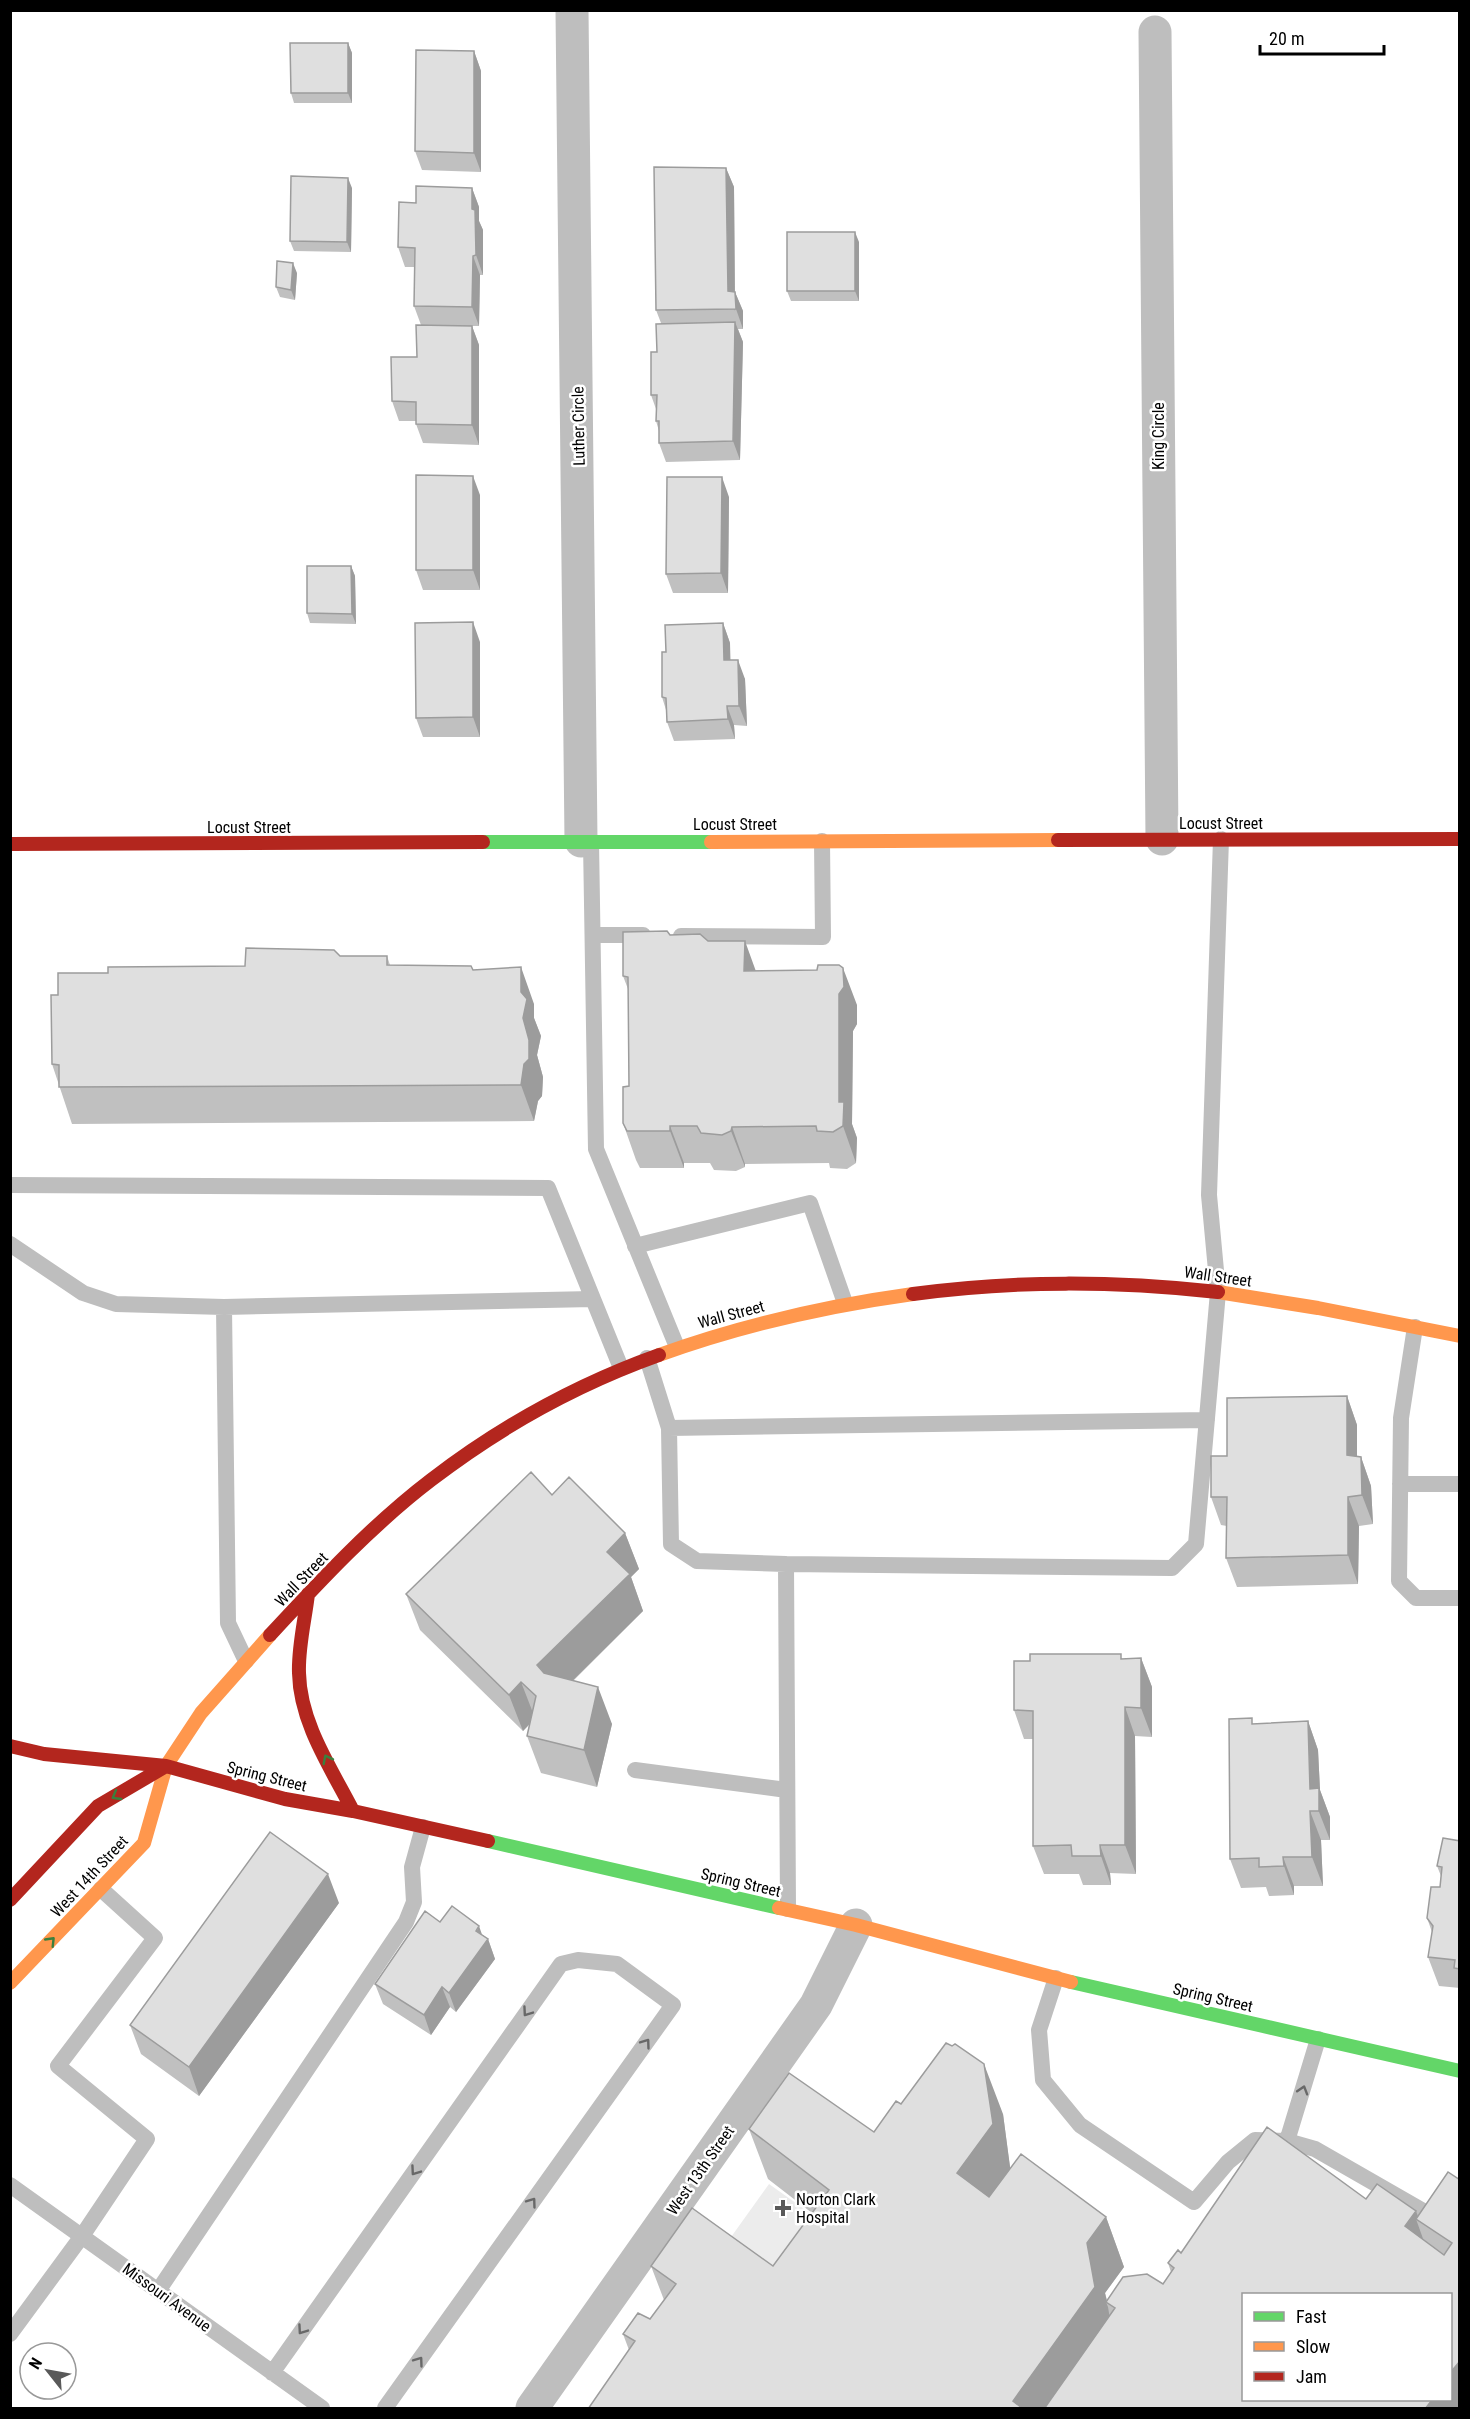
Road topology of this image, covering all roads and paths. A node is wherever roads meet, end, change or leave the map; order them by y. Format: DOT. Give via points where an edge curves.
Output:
graph roads {
  1 [pos="572,10"];
  2 [pos="1155,32"];
  3 [pos="1161,839"];
  4 [pos="1221,839"];
  5 [pos="1460,839"];
  6 [pos="822,840"];
  7 [pos="586,842"];
  8 [pos="10,844"];
  9 [pos="593,935"];
  10 [pos="10,1185"];
  11 [pos="10,1244"];
  12 [pos="635,1246"];
  13 [pos="1218,1292"];
  14 [pos="593,1299"];
  15 [pos="845,1303"];
  16 [pos="224,1307"];
  17 [pos="1414,1327"];
  18 [pos="1460,1336"];
  19 [pos="677,1347"];
  20 [pos="647,1358"];
  21 [pos="621,1368"];
  22 [pos="1207,1420"];
  23 [pos="669,1428"];
  24 [pos="1400,1484"];
  25 [pos="1460,1484"];
  26 [pos="786,1564"];
  27 [pos="308,1594"];
  28 [pos="1460,1598"];
  29 [pos="246,1661"];
  30 [pos="10,1746"];
  31 [pos="166,1767"];
  32 [pos="635,1770"];
  33 [pos="787,1790"];
  34 [pos="354,1811"];
  35 [pos="423,1827"];
  36 [pos="101,1889"];
  37 [pos="10,1900"];
  38 [pos="788,1909"];
  39 [pos="856,1925"];
  40 [pos="1056,1978"];
  41 [pos="10,1983"];
  42 [pos="1318,2039"];
  43 [pos="1460,2071"];
  44 [pos="1287,2141"];
  45 [pos="10,2185"];
  46 [pos="1460,2214"];
  47 [pos="82,2236"];
  48 [pos="158,2291"];
  49 [pos="10,2334"];
  50 [pos="272,2373"];
  51 [pos="322,2409"];
  52 [pos="385,2409"];
  53 [pos="532,2409"];
  1 -- 7 [label="street, Luther Circle"];
  2 -- 3 [label="street, King Circle"];
  3 -- 4 [label="street, Locust Street"];
  3 -- 6 [label="street, Locust Street"];
  4 -- 5 [label="street, Locust Street"];
  4 -- 13 [label="lane" via="1209,1195"];
  6 -- 7 [label="street, Locust Street"];
  6 -- 9 [label="lane" via="823,937"];
  7 -- 8 [label="street, Locust Street"];
  7 -- 9 [label="lane"];
  9 -- 12 [label="lane" via="596,1149"];
  10 -- 14 [label="lane" via="548,1188"];
  11 -- 16 [label="lane" via="83,1293 116,1304"];
  12 -- 15 [label="lane" via="810,1203"];
  12 -- 19 [label="lane"];
  13 -- 15 [label="street, Wall Street" via="1096,1282 1031,1283 963,1287"];
  13 -- 17 [label="street, Wall Street"];
  13 -- 22 [label="lane"];
  14 -- 16 [label="lane"];
  14 -- 21 [label="lane"];
  15 -- 19 [label="street, Wall Street"];
  16 -- 29 [label="lane" via="228,1623"];
  17 -- 18 [label="street, Wall Street"];
  17 -- 24 [label="lane" via="1401,1418"];
  19 -- 20 [label="street, Wall Street"];
  20 -- 21 [label="street, Wall Street"];
  20 -- 23 [label="lane"];
  21 -- 27 [label="street, Wall Street" via="524,1417 432,1479 380,1523"];
  22 -- 23 [label="lane"];
  22 -- 26 [label="lane" via="1196,1544 1172,1568"];
  23 -- 26 [label="lane" via="671,1544 697,1561"];
  24 -- 25 [label="lane"];
  24 -- 28 [label="lane" via="1399,1581 1416,1598"];
  26 -- 33 [label="lane"];
  27 -- 29 [label="street, Wall Street"];
  34 -- 27 [label="street, one-way" via="305,1711 299,1675"];
  29 -- 31 [label="street, Wall Street" via="201,1713"];
  30 -- 31 [label="street, Spring Street" via="44,1754"];
  31 -- 34 [label="street, Spring Street" via="285,1799"];
  31 -- 36 [label="street, West 14th Street" via="144,1843"];
  31 -- 37 [label="street, one-way" via="98,1806"];
  32 -- 33 [label="lane"];
  33 -- 38 [label="lane"];
  34 -- 35 [label="street, Spring Street"];
  35 -- 38 [label="street, Spring Street"];
  35 -- 48 [label="lane" via="412,1867 414,1902 406,1922"];
  41 -- 36 [label="street, West 14th Street, one-way"];
  36 -- 47 [label="lane" via="154,1938 58,2066 147,2139"];
  38 -- 39 [label="street, Spring Street"];
  39 -- 40 [label="street, Spring Street"];
  39 -- 53 [label="street, West 13th Street" via="816,2005"];
  40 -- 42 [label="street, Spring Street"];
  40 -- 44 [label="lane" via="1039,2030 1043,2080 1080,2125 1194,2202 1228,2162 1255,2140"];
  42 -- 43 [label="street, Spring Street"];
  44 -- 42 [label="lane, one-way"];
  44 -- 46 [label="lane" via="1315,2149 1437,2219"];
  45 -- 47 [label="lane, Missouri Avenue"];
  47 -- 48 [label="lane, Missouri Avenue"];
  47 -- 49 [label="lane"];
  48 -- 50 [label="lane, Missouri Avenue"];
  50 -- 51 [label="lane, Missouri Avenue"];
  52 -- 50 [label="lane, one-way" via="673,2005 617,1964 578,1960 561,1964"];
}
